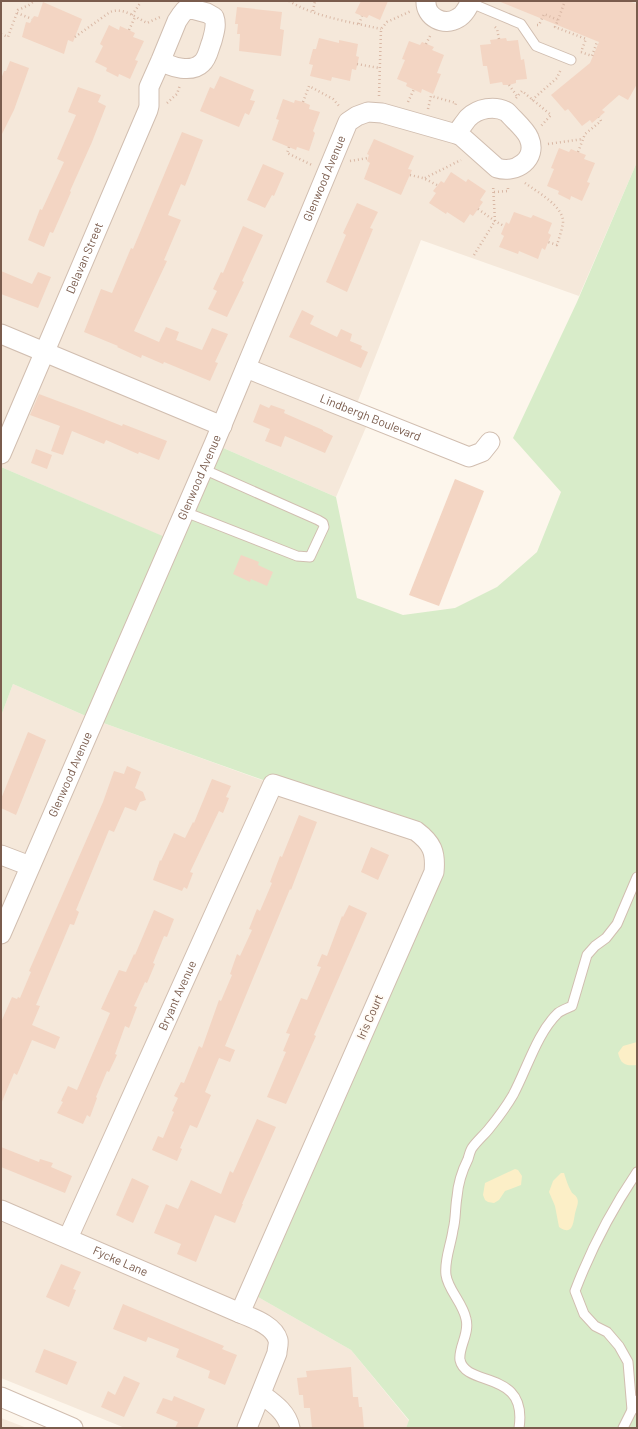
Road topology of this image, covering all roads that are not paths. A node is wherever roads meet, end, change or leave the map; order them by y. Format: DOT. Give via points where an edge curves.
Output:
graph roads {
  1 [pos="426,1"];
  2 [pos="471,2"];
  3 [pos="571,59"];
  4 [pos="161,60"];
  5 [pos="456,134"];
  6 [pos="1,334"];
  7 [pos="45,352"];
  8 [pos="246,368"];
  9 [pos="222,426"];
  10 [pos="490,442"];
  11 [pos="1,454"];
  12 [pos="203,469"];
  13 [pos="185,512"];
  14 [pos="306,795"];
  15 [pos="1,855"];
  16 [pos="30,866"];
  17 [pos="637,877"];
  18 [pos="1,934"];
  19 [pos="637,1172"];
  20 [pos="1,1210"];
  21 [pos="68,1238"];
  22 [pos="240,1313"];
  23 [pos="261,1394"];
  24 [pos="1,1397"];
  25 [pos="637,1400"];
  26 [pos="632,1410"];
  27 [pos="73,1428"];
  28 [pos="247,1428"];
  29 [pos="290,1428"];
  30 [pos="519,1428"];
  31 [pos="623,1428"];
  1 -- 2 [label="street" via="426,9 431,16 446,21 460,17"];
  2 -- 3 [label="lane" via="521,24 536,46"];
  4 -- 7 [label="street, Delavan Street" via="149,87 148,110"];
  5 -- 8 [label="street, Glenwood Avenue" via="382,113 368,112 348,122"];
  6 -- 7 [label="street"];
  7 -- 9 [label="street"];
  7 -- 11 [label="street, Delavan Street"];
  8 -- 9 [label="street, Glenwood Avenue"];
  8 -- 10 [label="street, Lindbergh Boulevard" via="469,457 482,452"];
  9 -- 12 [label="street, Glenwood Avenue"];
  12 -- 13 [label="street, Glenwood Avenue"];
  12 -- 13 [label="lane" via="318,520 324,527 310,557 305,557"];
  13 -- 16 [label="street, Glenwood Avenue"];
  14 -- 21 [label="street, Bryant Avenue" via="273,784"];
  14 -- 22 [label="street, Iris Court" via="416,831 432,848 434,872"];
  15 -- 16 [label="street"];
  16 -- 18 [label="street, Glenwood Avenue"];
  17 -- 30 [label="lane" via="617,924 587,955 572,1006 559,1012 541,1037 512,1096 472,1148 457,1195 446,1276 467,1319 467,1333 460,1359 464,1367 472,1373 506,1388 513,1395 519,1408"];
  19 -- 26 [label="lane" via="600,1235 575,1291 584,1314 596,1326 607,1332 628,1362"];
  20 -- 21 [label="street, Fycke Lane"];
  21 -- 22 [label="street, Fycke Lane"];
  22 -- 23 [label="street, Fycke Lane" via="261,1322 272,1330 278,1340 277,1353"];
  23 -- 28 [label="street"];
  23 -- 29 [label="street" via="279,1408 289,1422"];
  24 -- 27 [label="street"];
  25 -- 26 [label="lane"];
  26 -- 31 [label="lane"];
}
